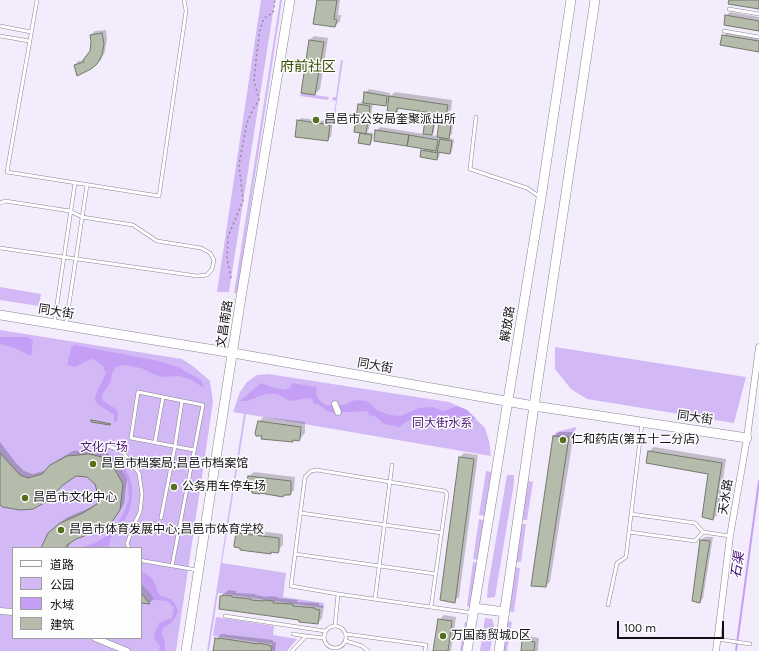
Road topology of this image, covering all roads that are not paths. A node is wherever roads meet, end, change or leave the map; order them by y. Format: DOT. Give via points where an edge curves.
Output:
graph roads {
  1 [pos="37,0"];
  2 [pos="184,0"];
  3 [pos="290,0"];
  4 [pos="571,0"];
  5 [pos="595,0"];
  6 [pos="728,9"];
  7 [pos="759,14"];
  8 [pos="0,26"];
  9 [pos="724,31"];
  10 [pos="31,32"];
  11 [pos="0,36"];
  12 [pos="759,36"];
  13 [pos="29,41"];
  14 [pos="476,117"];
  15 [pos="75,183"];
  16 [pos="87,185"];
  17 [pos="541,198"];
  18 [pos="0,203"];
  19 [pos="71,212"];
  20 [pos="82,217"];
  21 [pos="0,248"];
  22 [pos="64,257"];
  23 [pos="76,259"];
  24 [pos="0,315"];
  25 [pos="54,324"];
  26 [pos="66,326"];
  27 [pos="759,347"];
  28 [pos="233,354"];
  29 [pos="163,397"];
  30 [pos="182,401"];
  31 [pos="508,402"];
  32 [pos="335,404"];
  33 [pos="534,406"];
  34 [pos="338,412"];
  35 [pos="642,423"];
  36 [pos="747,438"];
  37 [pos="155,442"];
  38 [pos="108,446"];
  39 [pos="175,446"];
  40 [pos="194,450"];
  41 [pos="392,466"];
  42 [pos="390,482"];
  43 [pos="301,513"];
  44 [pos="631,514"];
  45 [pos="161,518"];
  46 [pos="385,525"];
  47 [pos="629,532"];
  48 [pos="703,532"];
  49 [pos="442,533"];
  50 [pos="730,536"];
  51 [pos="129,547"];
  52 [pos="295,554"];
  53 [pos="142,561"];
  54 [pos="172,566"];
  55 [pos="380,566"];
  56 [pos="199,571"];
  57 [pos="436,574"];
  58 [pos="338,594"];
  59 [pos="375,599"];
  60 [pos="608,604"];
  61 [pos="431,607"];
  62 [pos="473,610"];
  63 [pos="0,611"];
  64 [pos="12,612"];
  65 [pos="505,612"];
  66 [pos="225,616"];
  67 [pos="335,626"];
  68 [pos="325,631"];
  69 [pos="293,634"];
  70 [pos="346,634"];
  71 [pos="306,636"];
  72 [pos="324,638"];
  73 [pos="97,639"];
  74 [pos="718,639"];
  75 [pos="346,641"];
  76 [pos="750,644"];
  77 [pos="127,651"];
  78 [pos="186,651"];
  79 [pos="292,651"];
  80 [pos="368,651"];
  81 [pos="425,651"];
  82 [pos="467,651"];
  83 [pos="499,651"];
  84 [pos="716,651"];
  1 -- 10 [label="lane"];
  2 -- 16 [label="lane" via="186,11 159,196"];
  3 -- 28 [label="street, 文昌南路"];
  4 -- 17 [label="street, 解放路"];
  5 -- 33 [label="street"];
  6 -- 7 [label="lane"];
  8 -- 10 [label="lane"];
  9 -- 12 [label="lane"];
  10 -- 13 [label="lane"];
  11 -- 13 [label="lane"];
  13 -- 15 [label="lane" via="7,172"];
  14 -- 17 [label="lane" via="470,169 527,188"];
  15 -- 16 [label="lane"];
  15 -- 19 [label="lane"];
  16 -- 20 [label="lane"];
  17 -- 31 [label="street, 解放路"];
  18 -- 19 [label="lane" via="5,200"];
  19 -- 20 [label="lane"];
  19 -- 22 [label="lane"];
  20 -- 23 [label="lane"];
  20 -- 23 [label="lane" via="133,225 158,241 201,248 210,253 214,260 212,269 207,274 197,276"];
  21 -- 22 [label="lane"];
  22 -- 23 [label="lane"];
  22 -- 25 [label="lane"];
  23 -- 26 [label="lane"];
  24 -- 25 [label="street, 同大街"];
  25 -- 26 [label="street, 同大街"];
  26 -- 28 [label="street, 同大街"];
  27 -- 36 [label="street, 天水路"];
  28 -- 31 [label="street, 同大街"];
  28 -- 56 [label="street, 文昌南路"];
  29 -- 30 [label="lane"];
  29 -- 37 [label="lane"];
  29 -- 37 [label="lane" via="138,392 131,438"];
  30 -- 39 [label="lane"];
  30 -- 40 [label="lane" via="203,405"];
  31 -- 33 [label="street, 同大街"];
  31 -- 62 [label="street, 解放路"];
  32 -- 34 [label="street"];
  33 -- 35 [label="street, 同大街"];
  33 -- 65 [label="street"];
  35 -- 36 [label="street, 同大街"];
  35 -- 44 [label="lane"];
  36 -- 50 [label="street, 天水路"];
  37 -- 39 [label="lane"];
  38 -- 51 [label="lane" via="122,451 139,473 142,494 140,512 132,529"];
  39 -- 40 [label="lane"];
  39 -- 45 [label="lane"];
  40 -- 54 [label="lane"];
  41 -- 42 [label="lane"];
  42 -- 43 [label="lane" via="311,471 305,477"];
  42 -- 46 [label="lane"];
  42 -- 49 [label="lane" via="445,491 447,494"];
  43 -- 46 [label="lane"];
  43 -- 52 [label="lane"];
  44 -- 47 [label="lane"];
  44 -- 48 [label="lane" via="695,523"];
  46 -- 49 [label="lane"];
  46 -- 55 [label="lane"];
  47 -- 48 [label="lane" via="695,542"];
  47 -- 60 [label="lane" via="626,557 617,563"];
  48 -- 50 [label="lane"];
  49 -- 57 [label="lane"];
  50 -- 74 [label="street, 天水路"];
  52 -- 55 [label="lane"];
  52 -- 58 [label="lane" via="291,586"];
  53 -- 54 [label="lane"];
  54 -- 56 [label="lane"];
  55 -- 57 [label="lane"];
  55 -- 59 [label="lane"];
  56 -- 78 [label="street, 文昌南路"];
  57 -- 61 [label="lane"];
  58 -- 59 [label="lane"];
  58 -- 67 [label="lane"];
  59 -- 61 [label="lane"];
  61 -- 62 [label="lane"];
  62 -- 65 [label="street"];
  62 -- 82 [label="street, 解放路"];
  63 -- 64 [label="street"];
  65 -- 83 [label="street"];
  66 -- 68 [label="lane"];
  67 -- 68 [label="lane"];
  67 -- 70 [label="lane" via="342,628"];
  68 -- 72 [label="lane"];
  69 -- 71 [label="lane"];
  70 -- 75 [label="lane"];
  70 -- 81 [label="lane" via="426,645"];
  71 -- 72 [label="lane"];
  71 -- 79 [label="lane"];
  72 -- 75 [label="lane" via="328,645 334,648"];
  73 -- 77 [label="street"];
  74 -- 76 [label="lane"];
  74 -- 84 [label="street, 天水路"];
  75 -- 80 [label="lane" via="362,646"];
}
